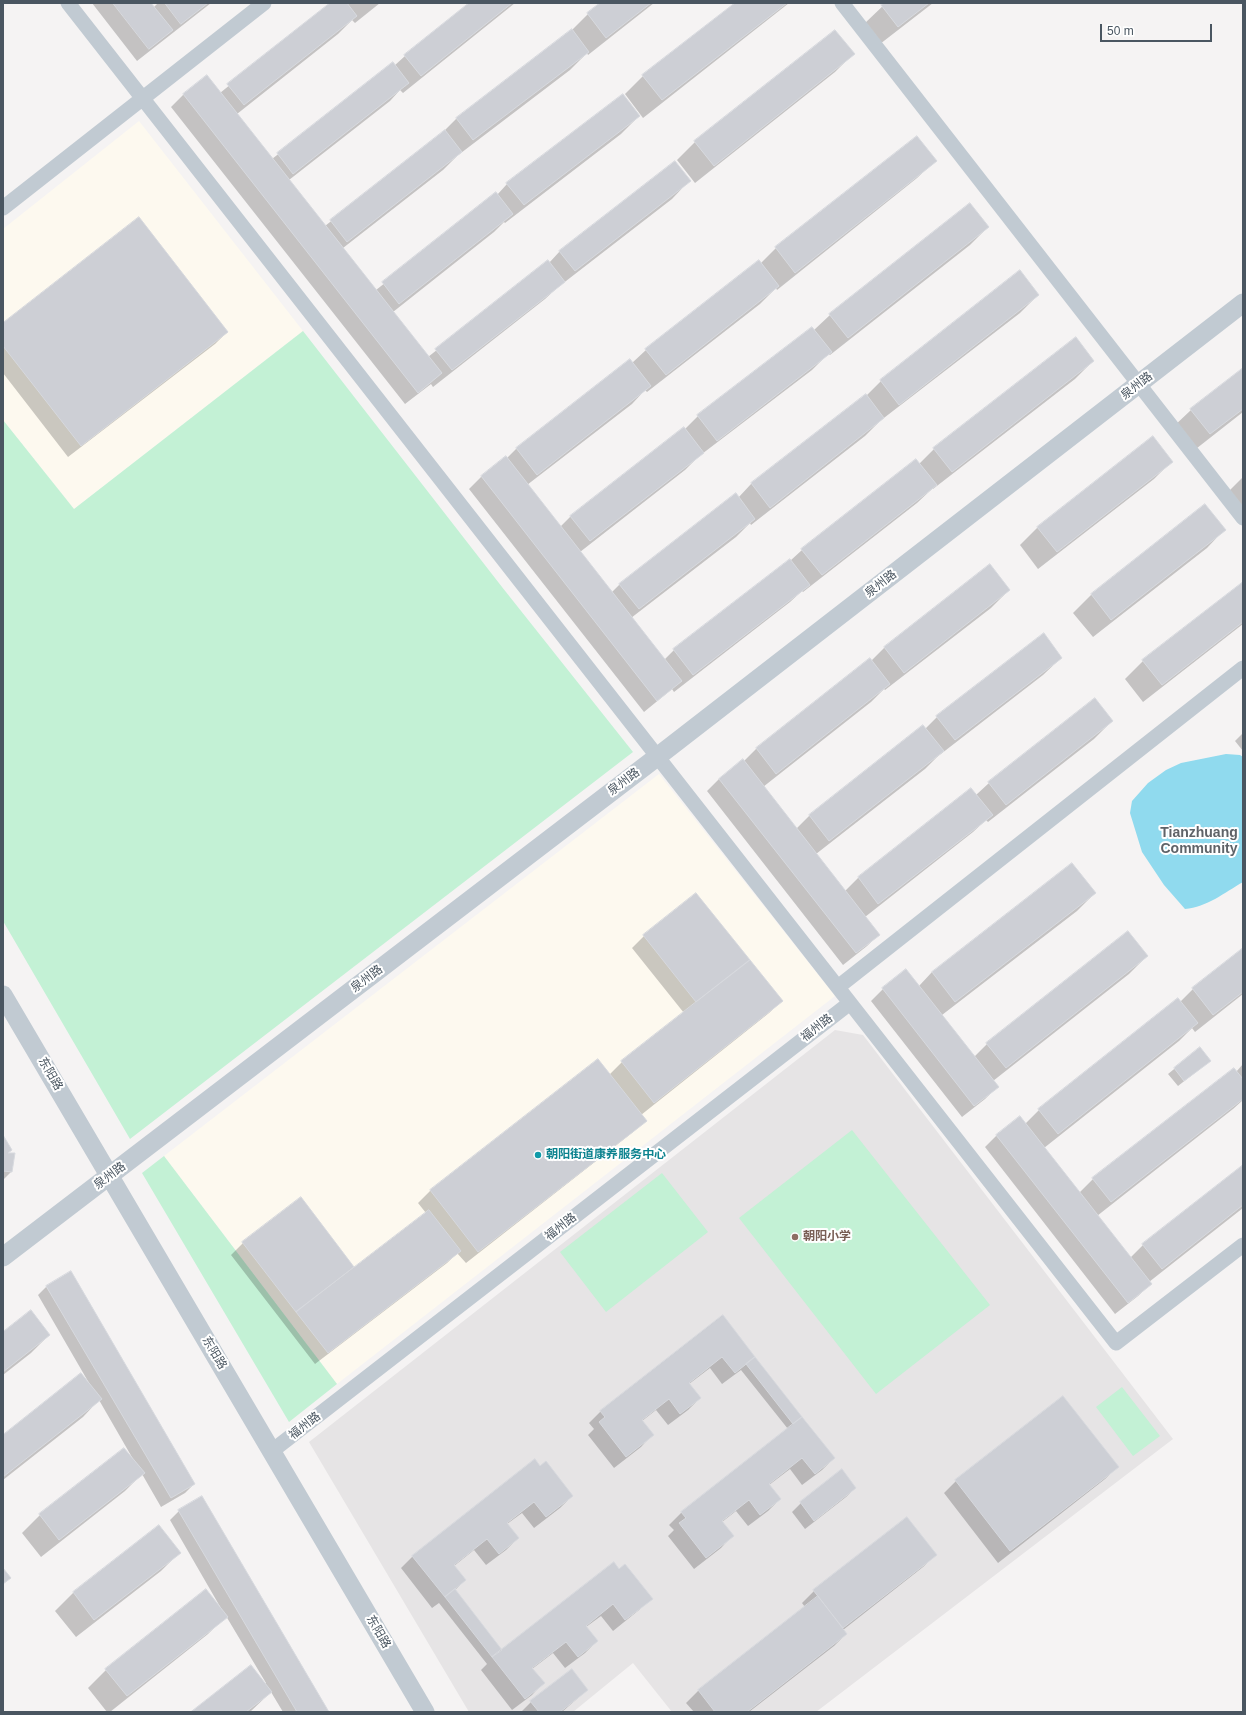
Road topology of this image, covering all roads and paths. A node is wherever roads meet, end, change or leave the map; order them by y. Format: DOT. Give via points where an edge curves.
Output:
graph roads {
  1 [pos="68,3"];
  2 [pos="264,3"];
  3 [pos="842,3"];
  4 [pos="142,98"];
  5 [pos="3,208"];
  6 [pos="1243,303"];
  7 [pos="1139,385"];
  8 [pos="1243,518"];
  9 [pos="1243,668"];
  10 [pos="657,757"];
  11 [pos="838,988"];
  12 [pos="3,994"];
  13 [pos="850,1002"];
  14 [pos="109,1176"];
  15 [pos="1243,1245"];
  16 [pos="3,1257"];
  17 [pos="272,1451"];
  18 [pos="424,1712"];
  1 -- 4 [label="street"];
  2 -- 4 [label="street"];
  3 -- 7 [label="street"];
  4 -- 5 [label="street"];
  4 -- 10 [label="street"];
  6 -- 7 [label="street, 泉州路"];
  7 -- 8 [label="street"];
  7 -- 10 [label="street, 泉州路"];
  9 -- 11 [label="street"];
  10 -- 11 [label="street"];
  10 -- 14 [label="street, 泉州路"];
  11 -- 13 [label="street"];
  12 -- 14 [label="street, 东阳路"];
  13 -- 15 [label="street" via="1116,1343"];
  13 -- 17 [label="street, 福州路"];
  14 -- 16 [label="street, 泉州路"];
  14 -- 17 [label="street, 东阳路"];
  17 -- 18 [label="street, 东阳路"];
}
